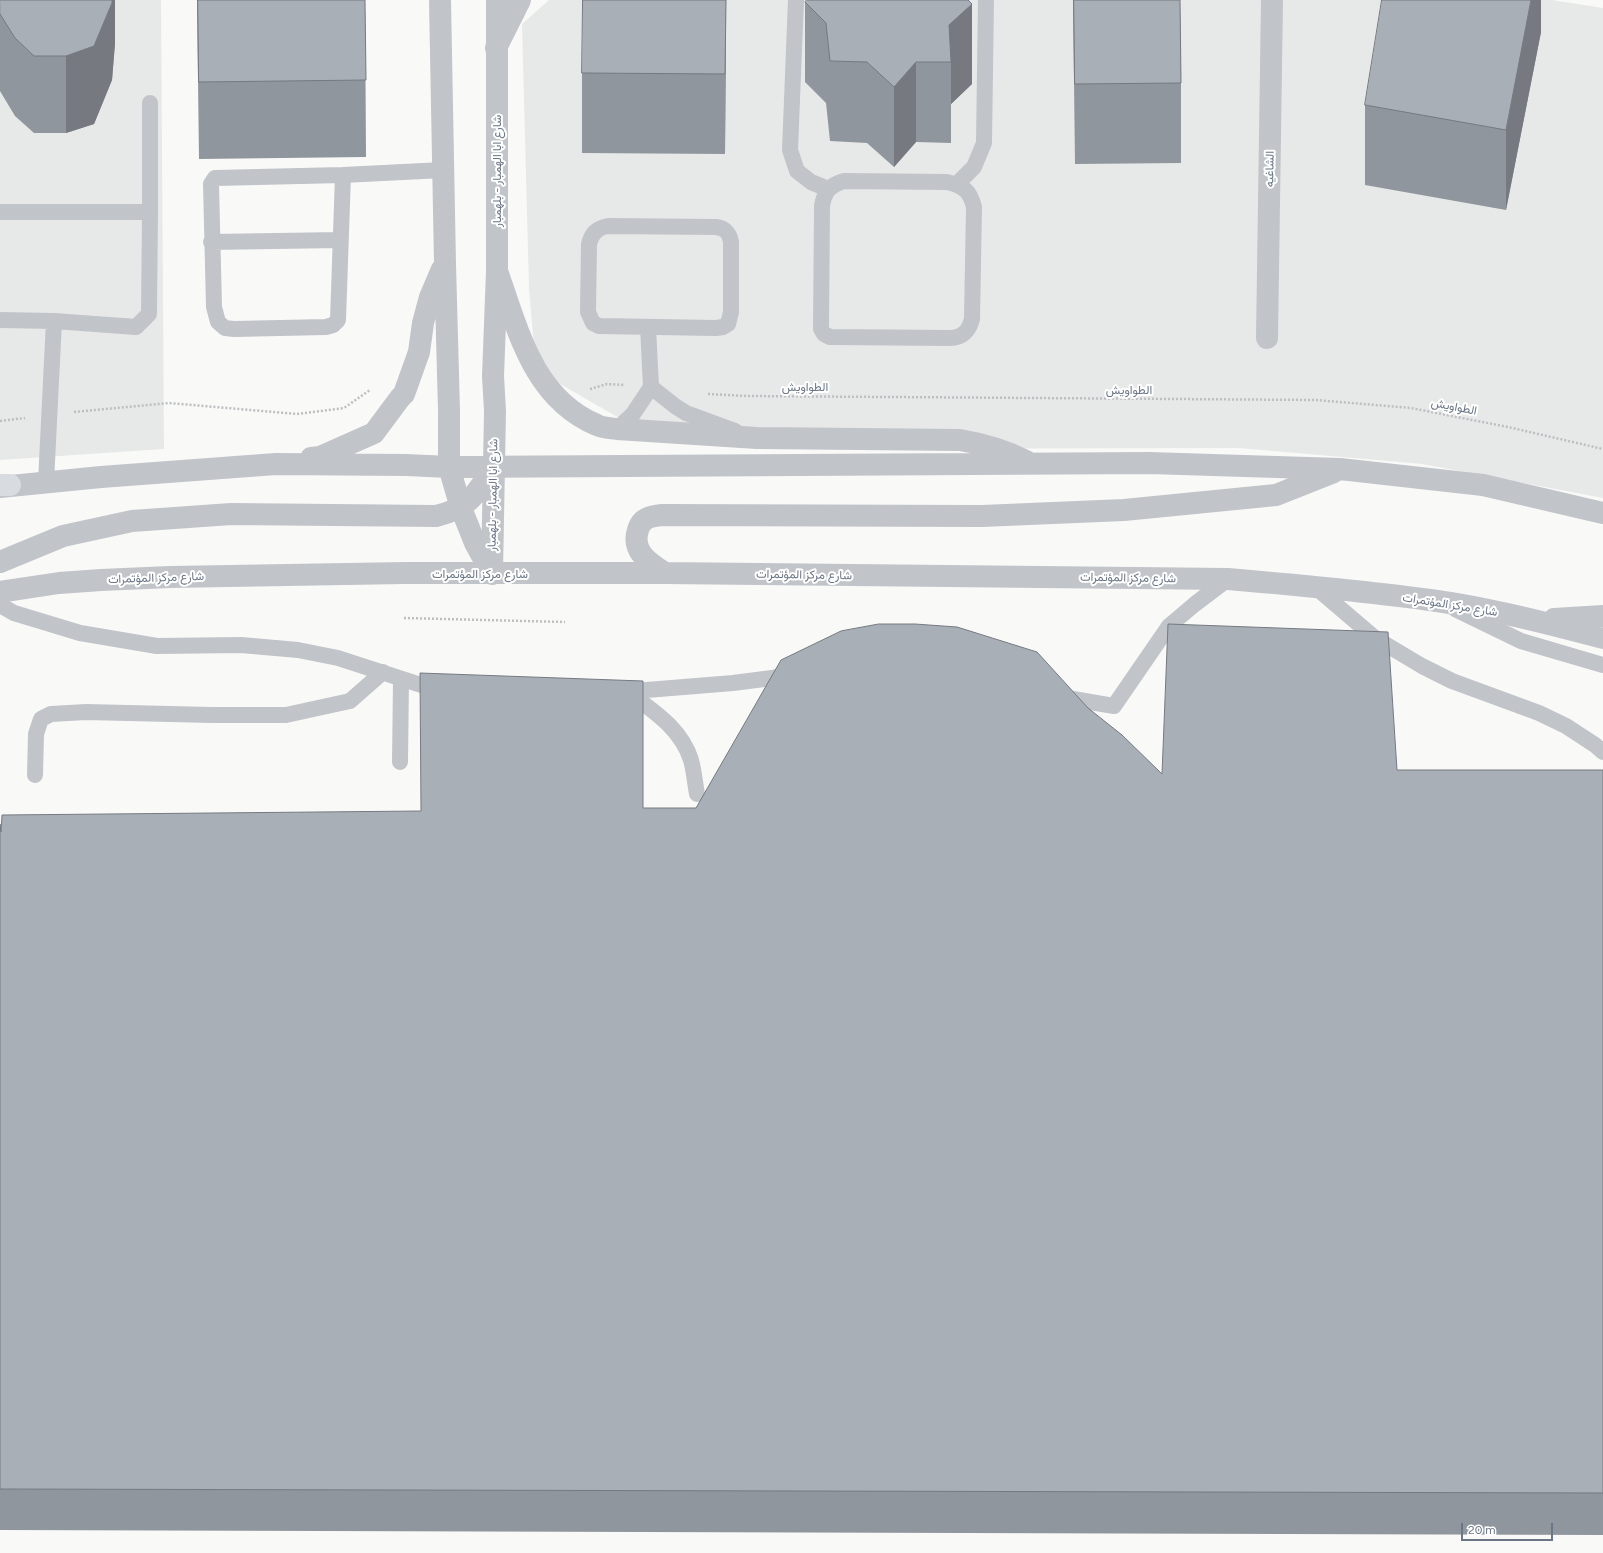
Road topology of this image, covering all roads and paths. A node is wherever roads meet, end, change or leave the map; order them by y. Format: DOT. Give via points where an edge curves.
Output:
graph roads {
  1 [pos="440,0"];
  2 [pos="497,0"];
  3 [pos="520,0"];
  4 [pos="796,0"];
  5 [pos="986,0"];
  6 [pos="1272,0"];
  7 [pos="496,48"];
  8 [pos="150,103"];
  9 [pos="443,170"];
  10 [pos="343,175"];
  11 [pos="957,184"];
  12 [pos="828,189"];
  13 [pos="0,212"];
  14 [pos="150,212"];
  15 [pos="340,240"];
  16 [pos="211,242"];
  17 [pos="445,264"];
  18 [pos="497,271"];
  19 [pos="0,320"];
  20 [pos="54,321"];
  21 [pos="648,327"];
  22 [pos="1267,338"];
  23 [pos="651,387"];
  24 [pos="704,394"];
  25 [pos="400,398"];
  26 [pos="560,403"];
  27 [pos="50,414"];
  28 [pos="0,421"];
  29 [pos="618,429"];
  30 [pos="757,438"];
  31 [pos="1603,450"];
  32 [pos="276,464"];
  33 [pos="1033,464"];
  34 [pos="494,466"];
  35 [pos="449,467"];
  36 [pos="1340,470"];
  37 [pos="46,482"];
  38 [pos="3,486"];
  39 [pos="461,508"];
  40 [pos="1603,513"];
  41 [pos="0,562"];
  42 [pos="492,574"];
  43 [pos="665,574"];
  44 [pos="1228,579"];
  45 [pos="1314,586"];
  46 [pos="0,592"];
  47 [pos="1438,601"];
  48 [pos="0,605"];
  49 [pos="1603,616"];
  50 [pos="404,618"];
  51 [pos="1535,620"];
  52 [pos="565,622"];
  53 [pos="1603,638"];
  54 [pos="1603,665"];
  55 [pos="803,671"];
  56 [pos="383,672"];
  57 [pos="401,678"];
  58 [pos="459,690"];
  59 [pos="605,692"];
  60 [pos="628,692"];
  61 [pos="1044,693"];
  62 [pos="1603,752"];
  63 [pos="400,762"];
  64 [pos="34,775"];
  65 [pos="697,794"];
  1 -- 9 [label="street, شارع ابا الهمبار - بلهمبار"];
  2 -- 7 [label="street, شارع ابا الهمبار - بلهمبار"];
  3 -- 7 [label="street"];
  4 -- 12 [label="lane" via="790,150 797,171 811,182"];
  5 -- 11 [label="lane" via="984,143 974,167"];
  6 -- 22 [label="street, الشاغيه"];
  7 -- 18 [label="street, شارع ابا الهمبار - بلهمبار"];
  8 -- 14 [label="lane"];
  9 -- 10 [label="lane"];
  9 -- 17 [label="street, شارع ابا الهمبار - بلهمبار"];
  10 -- 15 [label="lane"];
  10 -- 16 [label="lane" via="215,178 211,184"];
  11 -- 12 [label="lane" via="844,181 835,183"];
  11 -- 12 [label="lane" via="972,198 974,207 972,319 966,333 951,338 830,337 824,334 821,329 822,206 823,197"];
  13 -- 14 [label="lane"];
  14 -- 20 [label="lane" via="149,314 136,327"];
  15 -- 16 [label="lane"];
  15 -- 16 [label="lane" via="338,320 333,325 234,329 225,328 216,316"];
  17 -- 25 [label="street" via="430,297 419,352 404,394"];
  17 -- 35 [label="street, شارع ابا الهمبار - بلهمبار"];
  18 -- 26 [label="street" via="524,349 542,380"];
  18 -- 34 [label="street, شارع ابا الهمبار - بلهمبار" via="493,376"];
  19 -- 20 [label="lane"];
  20 -- 27 [label="lane"];
  21 -- 21 [label="lane" via="599,326 590,318 589,244 595,231 608,226 716,227 727,231 732,242 731,318 728,324 716,328"];
  21 -- 23 [label="lane"];
  23 -- 26 [label="path" via="607,384 580,392"];
  23 -- 29 [label="lane" via="633,414"];
  23 -- 30 [label="lane" via="686,413"];
  24 -- 31 [label="path, الطواويش" via="1316,400 1411,408 1508,427"];
  25 -- 27 [label="path" via="379,384 344,408 297,414 169,403"];
  25 -- 32 [label="street" via="374,433 320,457"];
  26 -- 29 [label="street" via="598,426"];
  27 -- 28 [label="path"];
  27 -- 37 [label="lane"];
  29 -- 30 [label="street"];
  30 -- 33 [label="street" via="960,440 986,444 1010,452"];
  32 -- 35 [label="street"];
  32 -- 37 [label="street"];
  33 -- 34 [label="street"];
  33 -- 36 [label="street" via="1149,463"];
  34 -- 35 [label="street"];
  34 -- 39 [label="street" via="472,498"];
  34 -- 42 [label="street, شارع ابا الهمبار - بلهمبار"];
  35 -- 39 [label="street, شارع ابا الهمبار - بلهمبار"];
  36 -- 40 [label="street" via="1483,485"];
  36 -- 43 [label="street" via="1276,496 1124,510 982,516 650,516 639,526 636,535 638,550"];
  37 -- 38 [label="street"];
  39 -- 41 [label="street" via="436,516 230,514 132,521 63,536"];
  39 -- 42 [label="street, شارع ابا الهمبار - بلهمبار" via="475,543"];
  42 -- 43 [label="street, شارع مركز المؤتمرات"];
  42 -- 46 [label="street, شارع مركز المؤتمرات" via="163,577 59,583"];
  43 -- 44 [label="street, شارع مركز المؤتمرات"];
  44 -- 45 [label="street, شارع مركز المؤتمرات"];
  44 -- 61 [label="lane" via="1169,626 1114,706"];
  45 -- 47 [label="street, شارع مركز المؤتمرات"];
  45 -- 62 [label="lane" via="1375,638 1422,666 1452,681 1539,713 1566,726"];
  47 -- 51 [label="street, شارع مركز المؤتمرات"];
  47 -- 54 [label="lane" via="1521,641"];
  48 -- 56 [label="lane" via="14,613 80,633 157,646 241,645 298,650 338,658"];
  49 -- 51 [label="street"];
  50 -- 52 [label="path"];
  51 -- 53 [label="street, شارع مركز المؤتمرات"];
  55 -- 60 [label="lane" via="733,683"];
  56 -- 57 [label="lane"];
  56 -- 64 [label="lane" via="350,701 286,715 86,712 51,714 41,719 36,734"];
  57 -- 58 [label="lane" via="420,685"];
  57 -- 63 [label="lane"];
  59 -- 60 [label="lane"];
  60 -- 65 [label="lane" via="671,725 680,737 691,760"];
}
